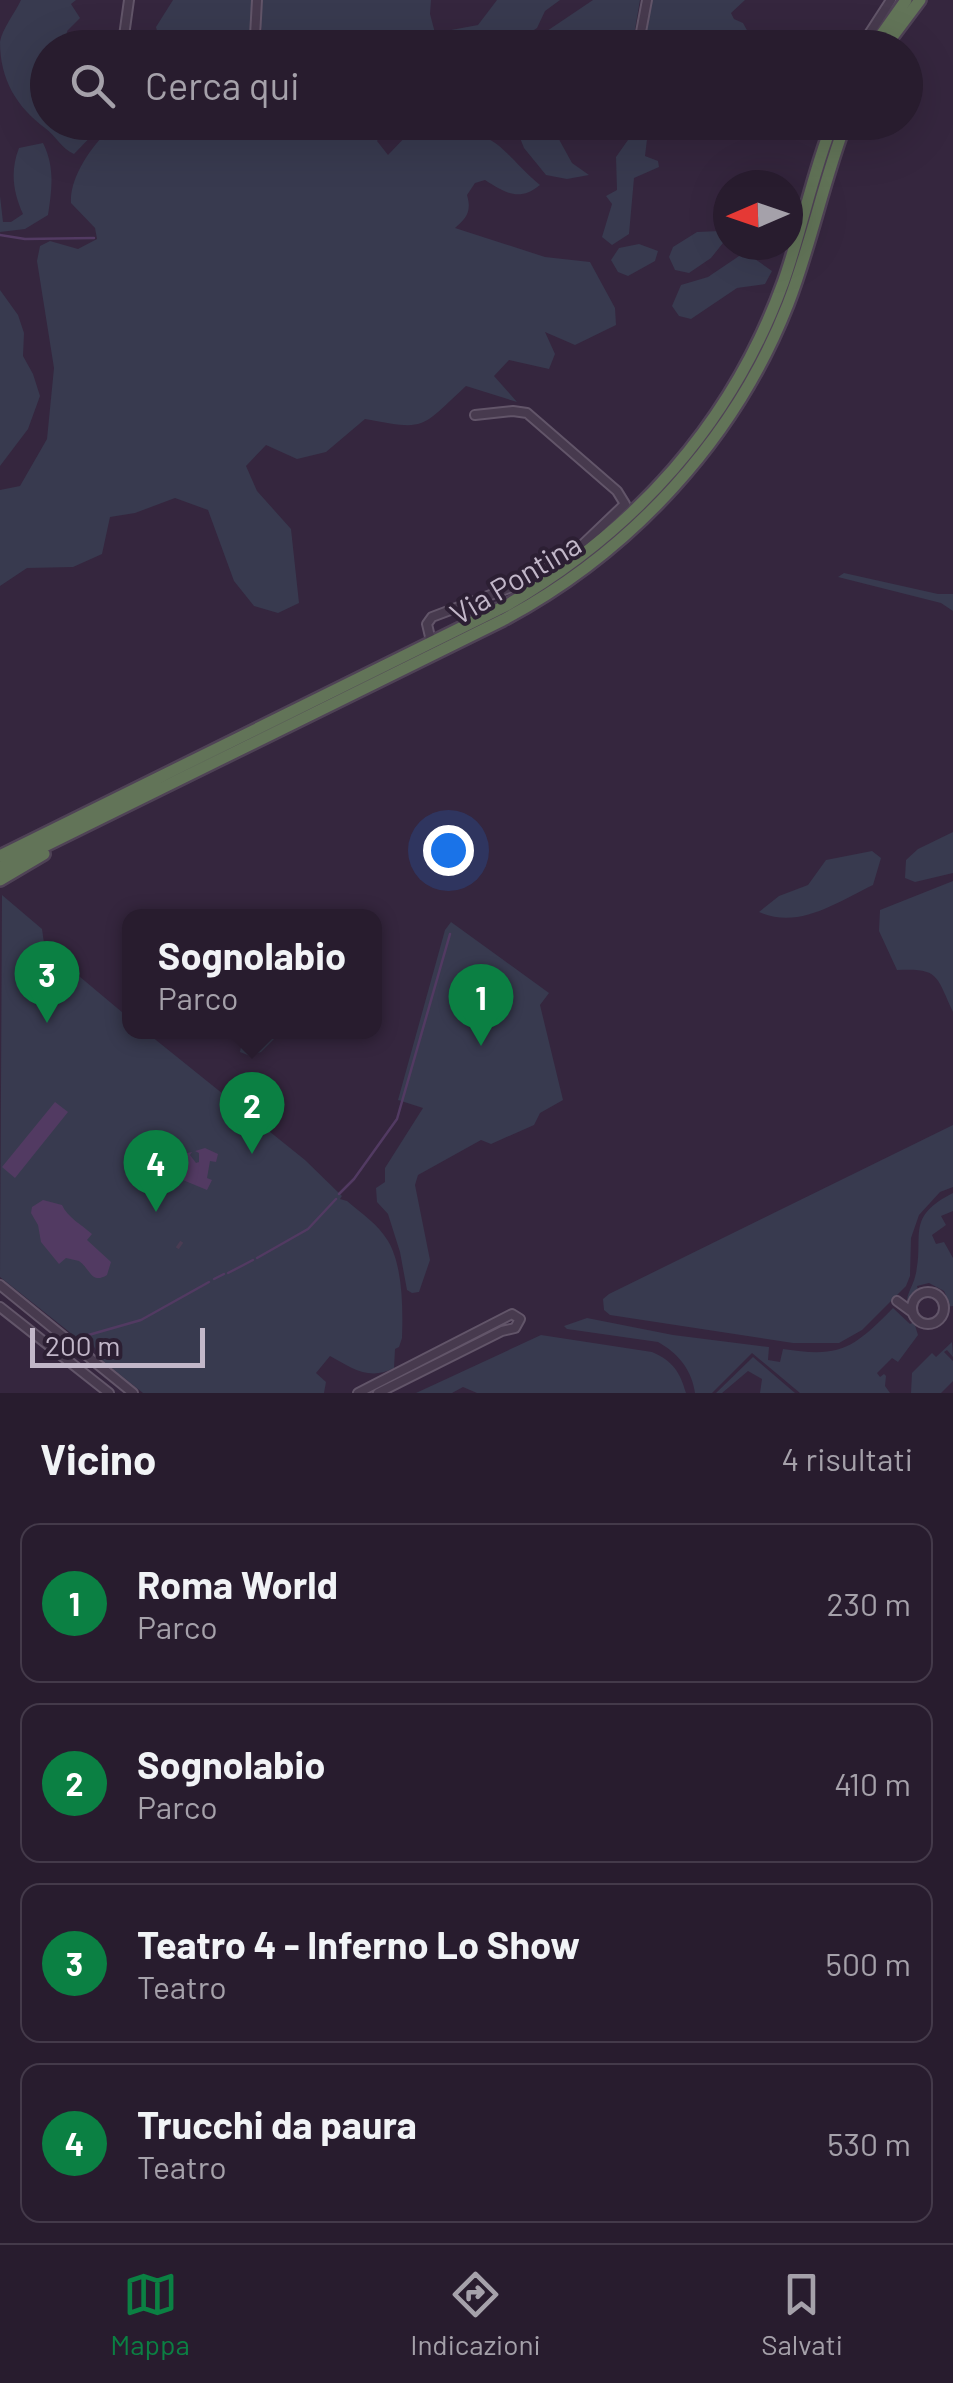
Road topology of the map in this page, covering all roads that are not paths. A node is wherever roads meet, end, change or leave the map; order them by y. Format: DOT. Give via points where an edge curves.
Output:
graph roads {
  1 [pos="129,0"];
  2 [pos="257,0"];
  3 [pos="647,0"];
  4 [pos="890,0"];
  5 [pos="906,0"];
  6 [pos="920,0"];
  7 [pos="125,30"];
  8 [pos="255,30"];
  9 [pos="641,30"];
  10 [pos="871,30"];
  11 [pos="885,30"];
  12 [pos="898,30"];
  13 [pos="821,140"];
  14 [pos="840,140"];
  15 [pos="476,415"];
  16 [pos="431,641"];
  17 [pos="152,793"];
  18 [pos="0,856"];
  19 [pos="0,868"];
  20 [pos="0,880"];
  21 [pos="0,1285"];
  22 [pos="897,1302"];
  23 [pos="0,1307"];
  24 [pos="912,1312"];
  25 [pos="110,1393"];
  26 [pos="133,1393"];
  27 [pos="358,1393"];
  28 [pos="378,1393"];
  1 -- 7 [label="street"];
  2 -- 8 [label="street"];
  3 -- 9 [label="street"];
  4 -- 10 [label="street"];
  5 -- 11 [label="highway"];
  6 -- 12 [label="highway"];
  13 -- 16 [label="highway, Via Pontina" via="769,320 700,440 623,523 567,568"];
  14 -- 17 [label="highway, Via Pontina" via="769,347 708,445 631,530 522,610"];
  15 -- 16 [label="street" via="528,413 625,504 579,548 525,582 432,618"];
  16 -- 18 [label="highway, Via Pontina"];
  17 -- 19 [label="highway, Via Pontina"];
  17 -- 20 [label="highway"];
  21 -- 26 [label="street"];
  22 -- 24 [label="street"];
  23 -- 25 [label="street"];
  24 -- 24 [label="street" via="918,1321 934,1322 943,1304 934,1293 924,1293"];
  27 -- 28 [label="street" via="512,1314 520,1319 515,1328"];
}
